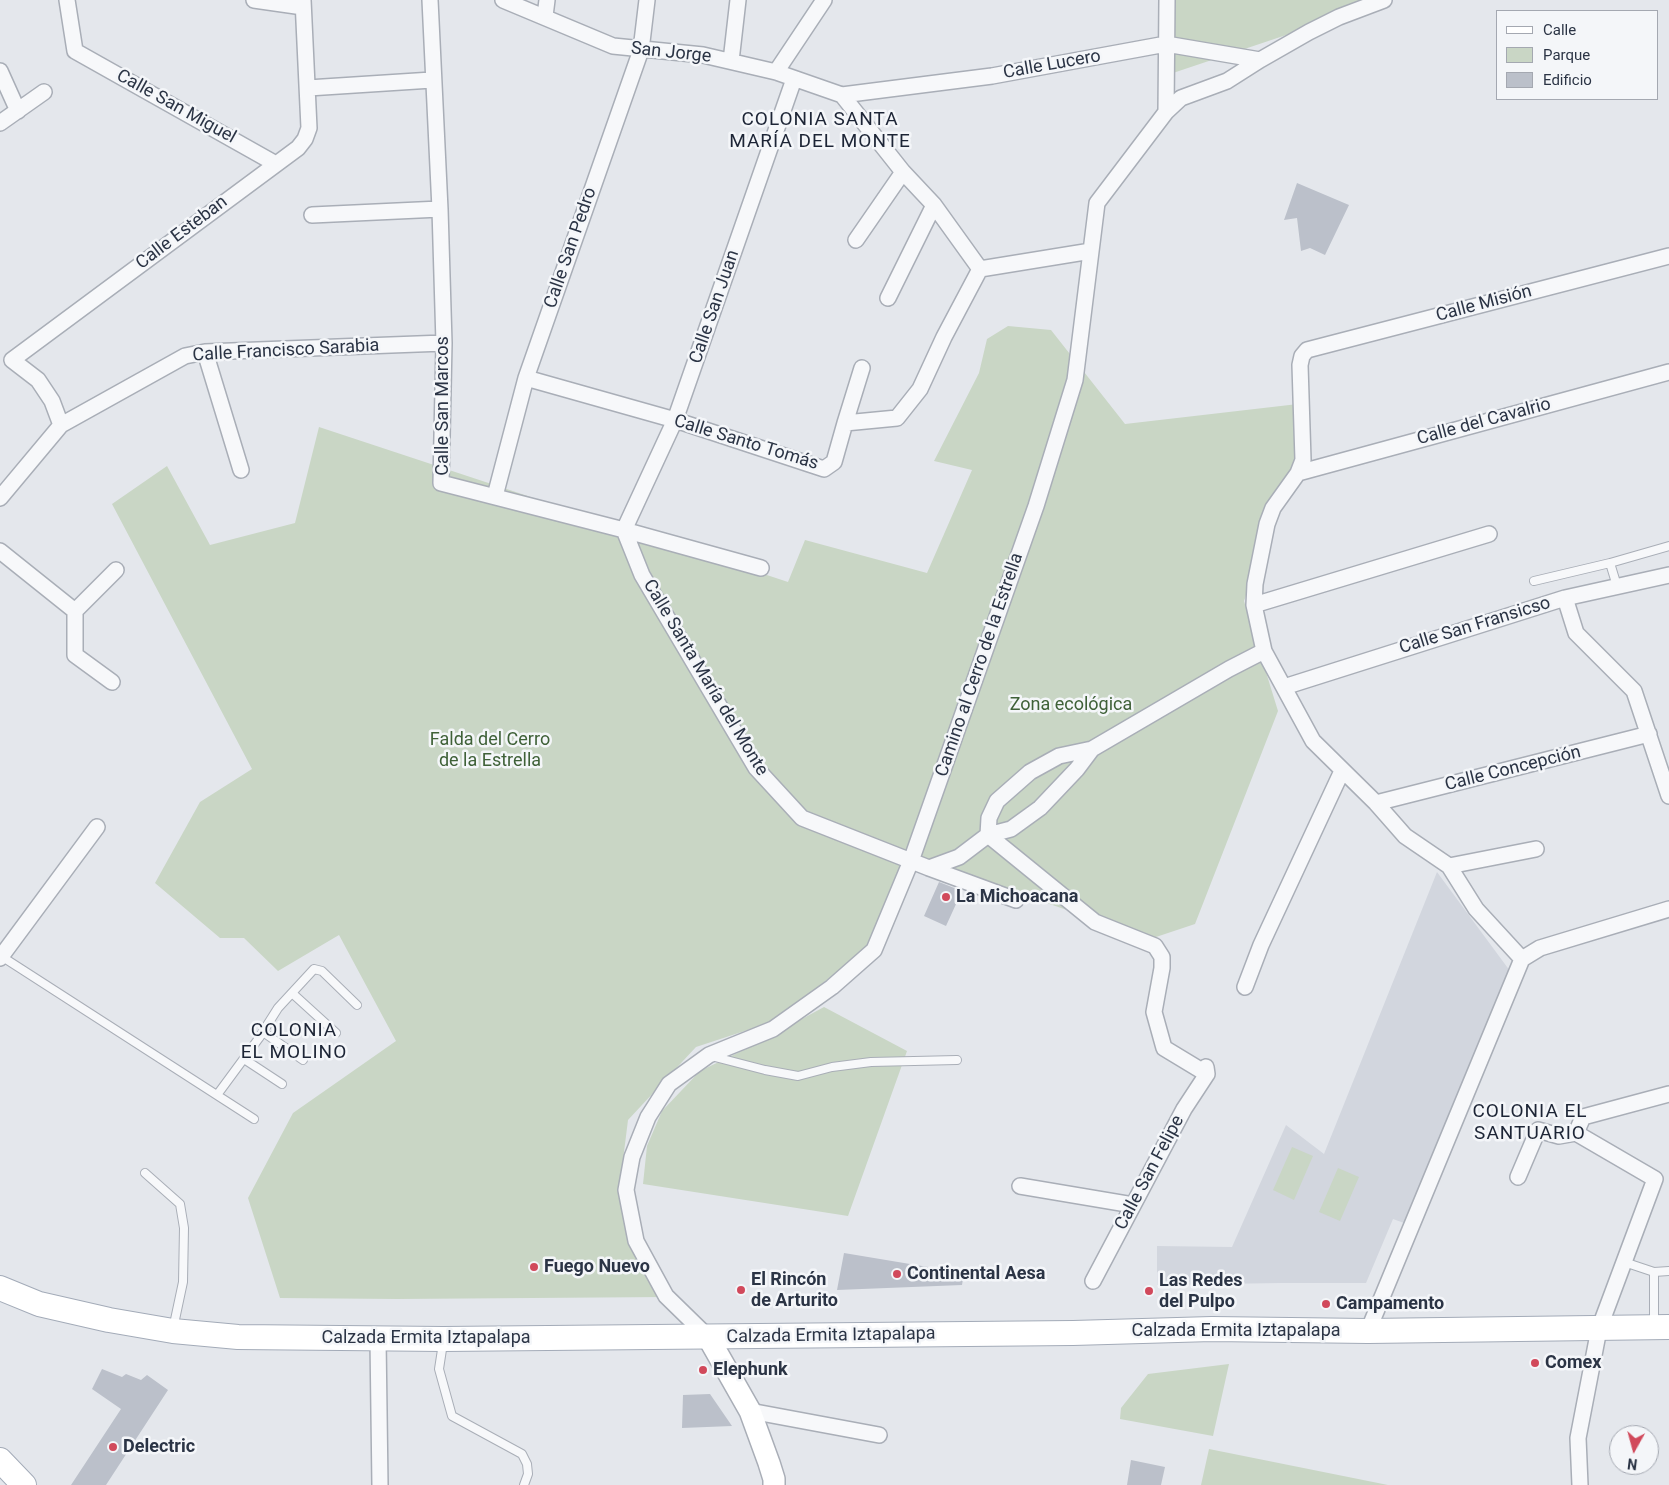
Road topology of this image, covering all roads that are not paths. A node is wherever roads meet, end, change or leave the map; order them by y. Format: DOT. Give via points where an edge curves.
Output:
graph roads {
  1 [pos="67,0"];
  2 [pos="254,0"];
  3 [pos="430,0"];
  4 [pos="503,0"];
  5 [pos="547,0"];
  6 [pos="647,0"];
  7 [pos="738,0"];
  8 [pos="824,0"];
  9 [pos="1167,0"];
  10 [pos="1384,0"];
  11 [pos="303,4"];
  12 [pos="545,16"];
  13 [pos="1166,44"];
  14 [pos="641,50"];
  15 [pos="1260,60"];
  16 [pos="731,61"];
  17 [pos="0,71"];
  18 [pos="776,72"];
  19 [pos="432,80"];
  20 [pos="794,80"];
  21 [pos="308,88"];
  22 [pos="44,92"];
  23 [pos="842,95"];
  24 [pos="18,110"];
  25 [pos="1166,112"];
  26 [pos="0,123"];
  27 [pos="276,164"];
  28 [pos="903,172"];
  29 [pos="934,205"];
  30 [pos="440,209"];
  31 [pos="312,215"];
  32 [pos="856,240"];
  33 [pos="1091,251"];
  34 [pos="1669,256"];
  35 [pos="980,268"];
  36 [pos="888,298"];
  37 [pos="444,343"];
  38 [pos="205,352"];
  39 [pos="862,368"];
  40 [pos="1669,372"];
  41 [pos="526,378"];
  42 [pos="675,420"];
  43 [pos="845,423"];
  44 [pos="61,425"];
  45 [pos="241,470"];
  46 [pos="1298,472"];
  47 [pos="495,496"];
  48 [pos="0,498"];
  49 [pos="624,530"];
  50 [pos="1489,534"];
  51 [pos="1669,546"];
  52 [pos="0,551"];
  53 [pos="1610,563"];
  54 [pos="762,568"];
  55 [pos="116,570"];
  56 [pos="1669,575"];
  57 [pos="1534,581"];
  58 [pos="1616,586"];
  59 [pos="1565,598"];
  60 [pos="1254,605"];
  61 [pos="75,611"];
  62 [pos="1264,651"];
  63 [pos="112,682"];
  64 [pos="1284,687"];
  65 [pos="1649,734"];
  66 [pos="1092,749"];
  67 [pos="1342,771"];
  68 [pos="1669,796"];
  69 [pos="1376,803"];
  70 [pos="97,827"];
  71 [pos="988,835"];
  72 [pos="1536,849"];
  73 [pos="911,861"];
  74 [pos="1450,866"];
  75 [pos="929,868"];
  76 [pos="1016,900"];
  77 [pos="1669,909"];
  78 [pos="0,957"];
  79 [pos="1522,959"];
  80 [pos="1245,987"];
  81 [pos="292,993"];
  82 [pos="357,1005"];
  83 [pos="262,1032"];
  84 [pos="336,1033"];
  85 [pos="709,1056"];
  86 [pos="244,1059"];
  87 [pos="303,1060"];
  88 [pos="957,1060"];
  89 [pos="282,1084"];
  90 [pos="1669,1094"];
  91 [pos="217,1095"];
  92 [pos="254,1119"];
  93 [pos="1576,1133"];
  94 [pos="145,1173"];
  95 [pos="1518,1177"];
  96 [pos="1020,1186"];
  97 [pos="1133,1205"];
  98 [pos="1624,1262"];
  99 [pos="1654,1272"];
  100 [pos="1669,1272"];
  101 [pos="1093,1280"];
  102 [pos="0,1288"];
  103 [pos="1662,1328"];
  104 [pos="1599,1329"];
  105 [pos="1368,1330"];
  106 [pos="173,1331"];
  107 [pos="708,1337"];
  108 [pos="378,1339"];
  109 [pos="444,1339"];
  110 [pos="750,1411"];
  111 [pos="879,1435"];
  112 [pos="0,1460"];
  113 [pos="24,1485"];
  114 [pos="380,1485"];
  115 [pos="524,1485"];
  116 [pos="774,1485"];
  117 [pos="1580,1485"];
  1 -- 27 [label="street, Calle San Miguel" via="75,51"];
  2 -- 11 [label="street"];
  3 -- 19 [label="street, Calle San Marcos"];
  4 -- 12 [label="street, San Jorge"];
  5 -- 12 [label="street"];
  6 -- 14 [label="street, Calle San Pedro"];
  7 -- 16 [label="street"];
  8 -- 18 [label="street"];
  9 -- 13 [label="street"];
  10 -- 15 [label="street, Camino al Cerro de la Estrella" via="1339,17"];
  11 -- 21 [label="street, Calle Esteban"];
  12 -- 14 [label="street, San Jorge" via="613,46"];
  13 -- 15 [label="street, Calle Lucero"];
  13 -- 23 [label="street, Calle Lucero" via="992,76"];
  13 -- 25 [label="street"];
  14 -- 16 [label="street, San Jorge" via="703,54"];
  14 -- 41 [label="street, Calle San Pedro"];
  15 -- 25 [label="street, Camino al Cerro de la Estrella" via="1227,81 1181,98"];
  16 -- 18 [label="street, San Jorge"];
  17 -- 24 [label="street"];
  18 -- 20 [label="street, San Jorge"];
  19 -- 21 [label="street"];
  19 -- 30 [label="street, Calle San Marcos"];
  20 -- 23 [label="street, San Jorge"];
  20 -- 42 [label="street, Calle San Juan"];
  21 -- 27 [label="street, Calle Esteban" via="309,128 305,139"];
  22 -- 24 [label="street"];
  23 -- 28 [label="street"];
  24 -- 26 [label="street"];
  25 -- 33 [label="street, Camino al Cerro de la Estrella" via="1097,203"];
  27 -- 44 [label="street, Calle Esteban" via="12,360 38,380 52,401"];
  28 -- 29 [label="street"];
  28 -- 32 [label="street"];
  29 -- 35 [label="street"];
  29 -- 36 [label="street"];
  30 -- 31 [label="street"];
  30 -- 37 [label="street, Calle San Marcos"];
  33 -- 35 [label="street"];
  33 -- 73 [label="street, Camino al Cerro de la Estrella" via="1075,380 1036,506"];
  34 -- 46 [label="street, Calle Misión" via="1307,350 1300,365 1303,460"];
  35 -- 43 [label="street" via="920,389 898,418"];
  37 -- 38 [label="street, Calle Francisco Sarabia"];
  37 -- 47 [label="street, Calle San Marcos" via="441,483"];
  38 -- 44 [label="street, Calle Francisco Sarabia" via="185,356"];
  38 -- 45 [label="street"];
  39 -- 43 [label="street"];
  40 -- 46 [label="street, Calle del Cavalrio"];
  41 -- 42 [label="street, Calle Santo Tomás"];
  41 -- 47 [label="street, Calle San Pedro"];
  42 -- 43 [label="street, Calle Santo Tomás" via="824,469 834,462"];
  42 -- 49 [label="street, Calle San Juan"];
  44 -- 48 [label="street, Calle Francisco Sarabia"];
  46 -- 60 [label="street" via="1273,508 1267,524"];
  47 -- 49 [label="street, Calle San Marcos"];
  49 -- 54 [label="street, Calle San Marcos"];
  49 -- 73 [label="street, Calle Santa María del Monte" via="642,575 756,768 802,818"];
  50 -- 60 [label="street"];
  51 -- 53 [label="lane"];
  52 -- 61 [label="street"];
  53 -- 57 [label="lane"];
  53 -- 58 [label="lane"];
  55 -- 61 [label="street"];
  56 -- 58 [label="street, Calle San Fransicso"];
  58 -- 59 [label="street, Calle San Fransicso"];
  59 -- 64 [label="street, Calle San Fransicso"];
  59 -- 65 [label="street" via="1576,633 1634,691"];
  60 -- 62 [label="street"];
  61 -- 63 [label="street" via="74,655"];
  62 -- 64 [label="street"];
  62 -- 66 [label="street"];
  64 -- 67 [label="street" via="1313,741"];
  65 -- 68 [label="street"];
  65 -- 69 [label="street, Calle Concepción"];
  66 -- 71 [label="street" via="1040,808 1011,829"];
  66 -- 71 [label="street" via="1059,756 1030,772 997,801 989,818"];
  67 -- 69 [label="street"];
  67 -- 80 [label="street" via="1261,945"];
  69 -- 74 [label="street" via="1405,836"];
  70 -- 78 [label="street"];
  71 -- 75 [label="street" via="959,858"];
  71 -- 97 [label="street, Calle San Felipe" via="1094,922 1155,946 1162,957 1162,968 1154,1012 1164,1048 1207,1071"];
  72 -- 74 [label="street"];
  73 -- 75 [label="street, Calle Santa María del Monte"];
  73 -- 85 [label="street, Camino al Cerro de la Estrella" via="874,950 832,987 773,1028"];
  74 -- 79 [label="street" via="1476,909"];
  75 -- 76 [label="street, Calle Santa María del Monte"];
  77 -- 79 [label="street" via="1540,948"];
  78 -- 91 [label="lane"];
  79 -- 105 [label="street"];
  81 -- 82 [label="lane" via="314,969 322,971"];
  81 -- 83 [label="lane"];
  81 -- 84 [label="lane"];
  83 -- 86 [label="lane"];
  83 -- 87 [label="lane"];
  85 -- 88 [label="lane" via="798,1076 870,1062"];
  85 -- 107 [label="street, Camino al Cerro de la Estrella" via="669,1084 648,1116 632,1157 626,1190 636,1241 666,1296"];
  86 -- 89 [label="lane"];
  86 -- 91 [label="lane"];
  90 -- 93 [label="street" via="1583,1117"];
  91 -- 92 [label="lane"];
  93 -- 95 [label="street" via="1559,1136 1538,1130"];
  93 -- 98 [label="street" via="1654,1180"];
  94 -- 106 [label="lane" via="180,1204 184,1228 183,1282"];
  96 -- 97 [label="street"];
  97 -- 101 [label="street, Calle San Felipe"];
  98 -- 99 [label="lane"];
  98 -- 104 [label="street"];
  99 -- 100 [label="lane"];
  99 -- 103 [label="lane"];
  102 -- 106 [label="main road, Calzada Ermita Iztapalapa" via="39,1304"];
  103 -- 104 [label="main road, Calzada Ermita Iztapalapa"];
  104 -- 105 [label="main road, Calzada Ermita Iztapalapa"];
  104 -- 117 [label="street" via="1578,1438"];
  105 -- 107 [label="main road, Calzada Ermita Iztapalapa" via="1212,1329"];
  106 -- 108 [label="main road, Calzada Ermita Iztapalapa" via="238,1337"];
  107 -- 109 [label="main road, Calzada Ermita Iztapalapa"];
  107 -- 110 [label="street"];
  108 -- 109 [label="main road, Calzada Ermita Iztapalapa"];
  108 -- 114 [label="street"];
  109 -- 115 [label="lane" via="439,1370 452,1416 522,1454 528,1474"];
  110 -- 111 [label="street"];
  110 -- 116 [label="street"];
  112 -- 113 [label="main road"];
}
